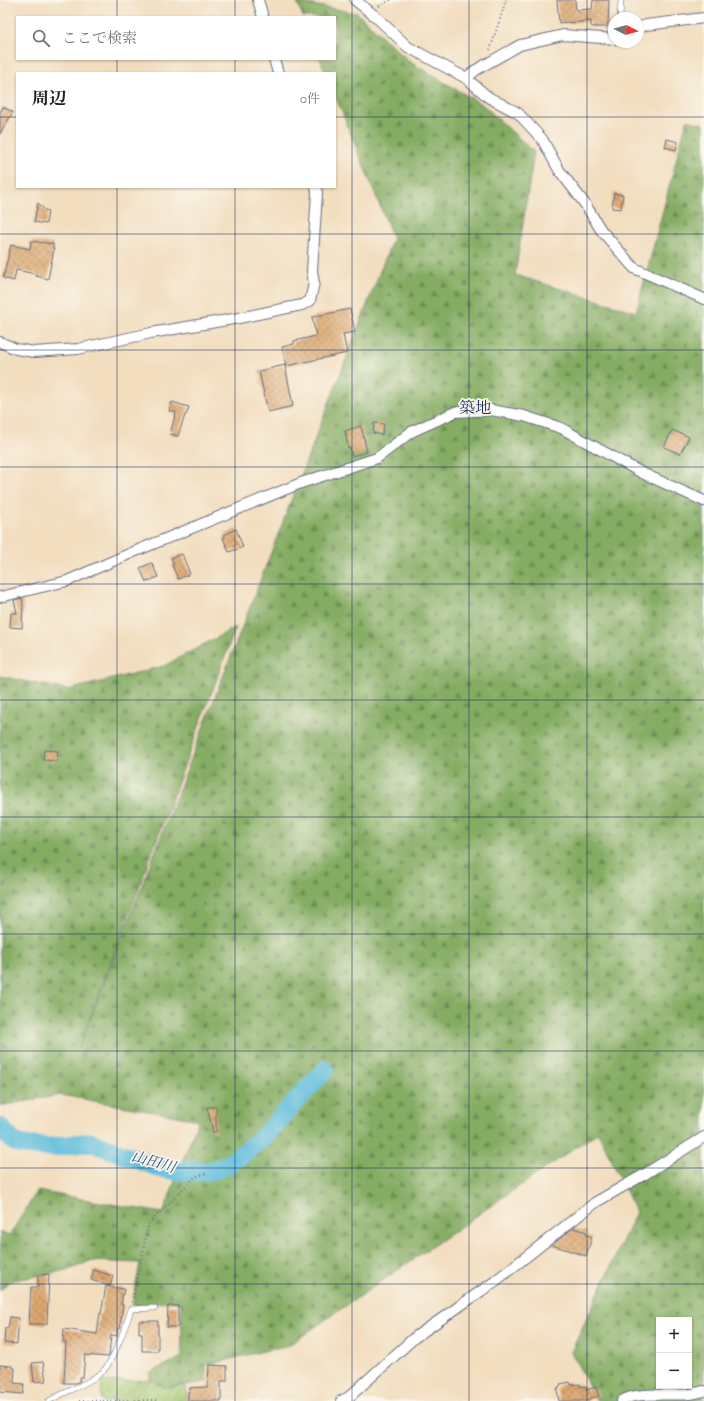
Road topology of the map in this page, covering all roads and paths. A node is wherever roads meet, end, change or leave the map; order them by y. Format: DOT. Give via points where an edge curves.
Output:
graph roads {
  1 [pos="258,0"];
  2 [pos="355,0"];
  3 [pos="506,0"];
  4 [pos="621,0"];
  5 [pos="620,12"];
  6 [pos="263,16"];
  7 [pos="704,18"];
  8 [pos="644,26"];
  9 [pos="608,39"];
  10 [pos="274,60"];
  11 [pos="490,62"];
  12 [pos="278,72"];
  13 [pos="466,78"];
  14 [pos="316,188"];
  15 [pos="704,298"];
  16 [pos="0,342"];
  17 [pos="704,501"];
  18 [pos="0,597"];
  19 [pos="704,1137"];
  20 [pos="207,1173"];
  21 [pos="155,1308"];
  22 [pos="131,1309"];
  23 [pos="704,1391"];
  24 [pos="156,1400"];
  25 [pos="49,1401"];
  26 [pos="79,1401"];
  27 [pos="342,1401"];
  28 [pos="622,1401"];
  1 -- 6 [label="street"];
  2 -- 13 [label="street" via="408,47"];
  3 -- 11 [label="path" via="489,52"];
  4 -- 5 [label="lane"];
  7 -- 8 [label="street"];
  9 -- 11 [label="street" via="563,35 520,45"];
  10 -- 12 [label="street"];
  11 -- 13 [label="street"];
  13 -- 15 [label="street" via="488,97 518,113 542,139 559,170 601,230 634,268"];
  14 -- 16 [label="street" via="312,271 314,283 310,301 302,305 78,349 34,352 16,349"];
  17 -- 18 [label="street" via="642,473 561,428 524,416 491,410 455,412 410,432 377,458 301,483 66,581"];
  19 -- 27 [label="street" via="596,1202 494,1282 414,1338"];
  20 -- 22 [label="path" via="195,1177 149,1224"];
  21 -- 22 [label="lane"];
  22 -- 25 [label="lane" via="102,1373"];
  23 -- 28 [label="street" via="627,1397"];
  24 -- 26 [label="path"];
}
